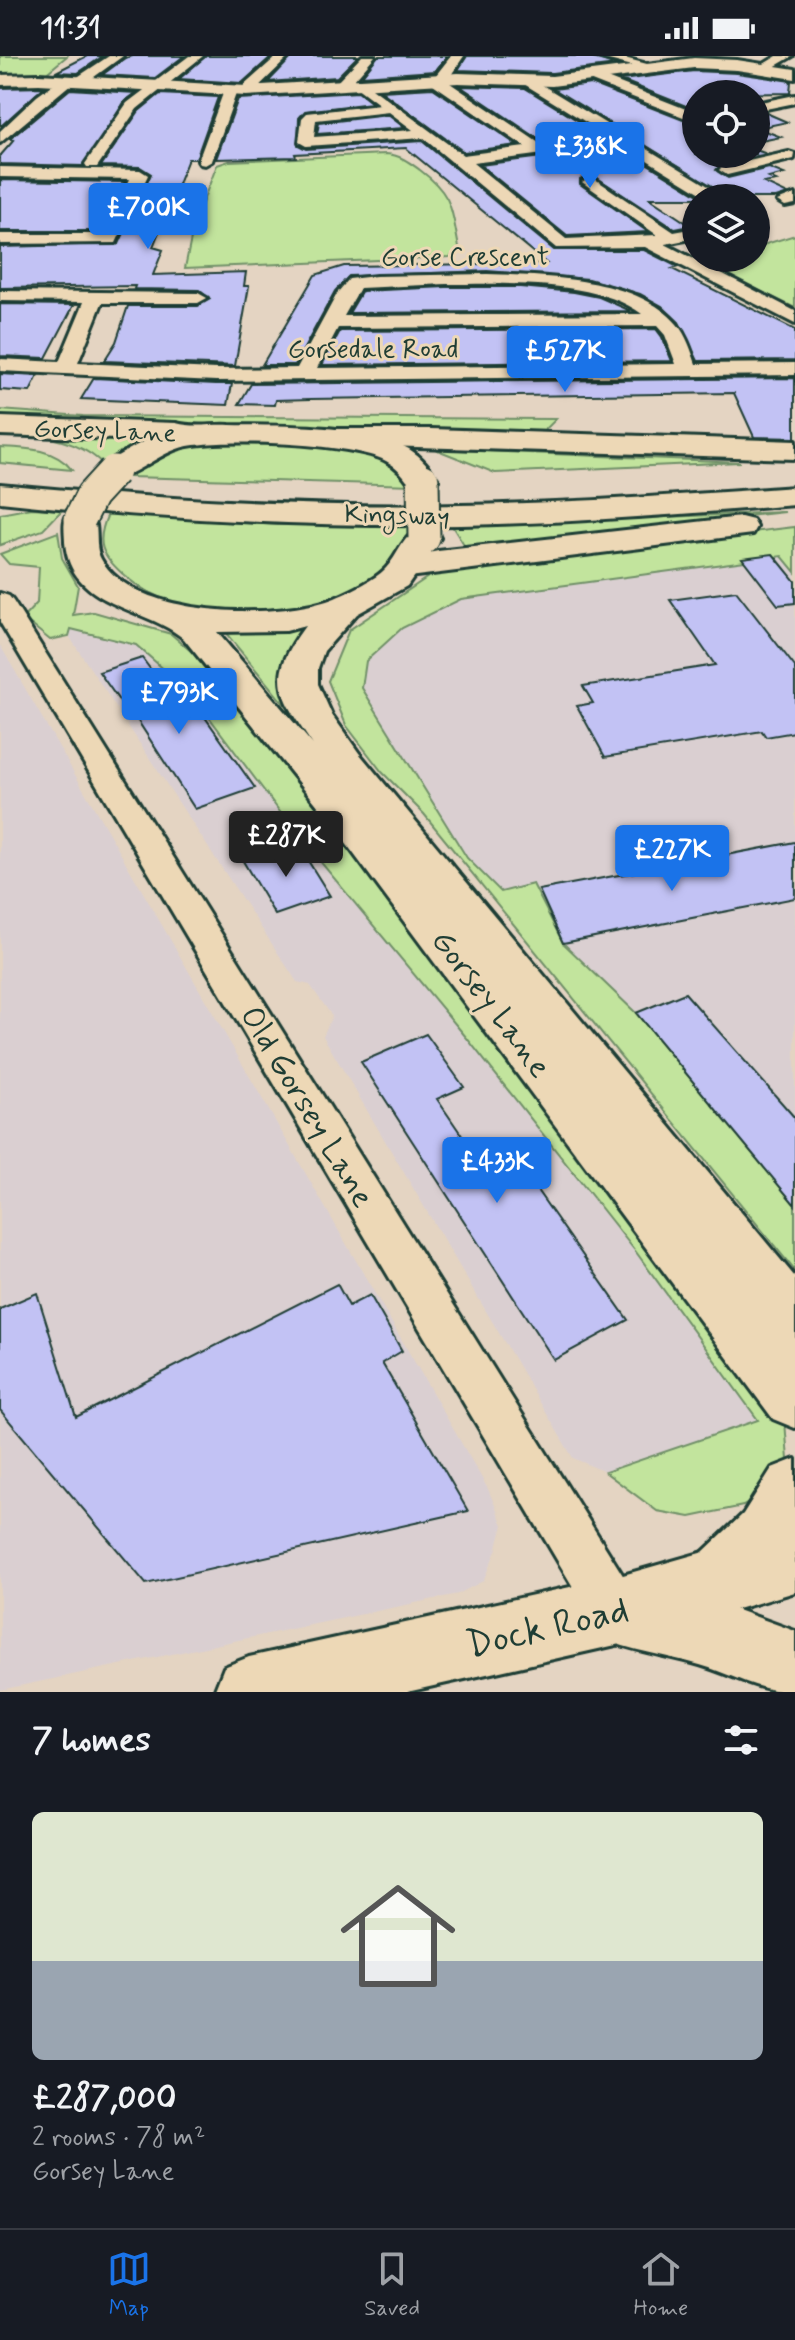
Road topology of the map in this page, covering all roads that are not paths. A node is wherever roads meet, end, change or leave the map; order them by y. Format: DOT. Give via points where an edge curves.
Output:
graph roads {
  1 [pos="117,56"];
  2 [pos="197,56"];
  3 [pos="284,56"];
  4 [pos="369,56"];
  5 [pos="458,56"];
  6 [pos="599,56"];
  7 [pos="787,56"];
  8 [pos="705,60"];
  9 [pos="656,68"];
  10 [pos="763,68"];
  11 [pos="795,74"];
  12 [pos="594,77"];
  13 [pos="439,79"];
  14 [pos="0,80"];
  15 [pos="72,81"];
  16 [pos="529,81"];
  17 [pos="361,84"];
  18 [pos="341,86"];
  19 [pos="154,88"];
  20 [pos="238,91"];
  21 [pos="795,99"];
  22 [pos="770,104"];
  23 [pos="391,108"];
  24 [pos="682,112"];
  25 [pos="424,134"];
  26 [pos="0,139"];
  27 [pos="625,139"];
  28 [pos="770,148"];
  29 [pos="539,150"];
  30 [pos="793,157"];
  31 [pos="461,160"];
  32 [pos="205,161"];
  33 [pos="92,164"];
  34 [pos="727,170"];
  35 [pos="0,172"];
  36 [pos="590,182"];
  37 [pos="697,184"];
  38 [pos="682,237"];
  39 [pos="0,239"];
  40 [pos="673,239"];
  41 [pos="648,242"];
  42 [pos="0,296"];
  43 [pos="95,297"];
  44 [pos="198,298"];
  45 [pos="795,318"];
  46 [pos="662,320"];
  47 [pos="333,322"];
  48 [pos="0,365"];
  49 [pos="795,369"];
  50 [pos="65,370"];
  51 [pos="688,370"];
  52 [pos="304,374"];
  53 [pos="0,426"];
  54 [pos="210,434"];
  55 [pos="0,436"];
  56 [pos="333,438"];
  57 [pos="795,450"];
  58 [pos="0,475"];
  59 [pos="795,480"];
  60 [pos="94,488"];
  61 [pos="0,493"];
  62 [pos="795,496"];
  63 [pos="795,520"];
  64 [pos="416,552"];
  65 [pos="0,601"];
  66 [pos="343,608"];
  67 [pos="179,616"];
  68 [pos="795,1322"];
  69 [pos="795,1398"];
  70 [pos="795,1491"];
  71 [pos="795,1559"];
  72 [pos="719,1583"];
  73 [pos="616,1611"];
  74 [pos="795,1666"];
  75 [pos="249,1692"];
  1 -- 15 [label="street"];
  2 -- 19 [label="street"];
  3 -- 20 [label="street"];
  4 -- 18 [label="street"];
  5 -- 13 [label="street"];
  6 -- 9 [label="street"];
  7 -- 10 [label="street"];
  8 -- 9 [label="main road"];
  8 -- 10 [label="main road"];
  9 -- 12 [label="main road"];
  10 -- 11 [label="main road"];
  12 -- 16 [label="main road"];
  12 -- 24 [label="street"];
  13 -- 16 [label="main road"];
  13 -- 17 [label="main road"];
  13 -- 29 [label="street"];
  14 -- 15 [label="main road"];
  15 -- 19 [label="main road"];
  15 -- 26 [label="street" via="42,99"];
  16 -- 27 [label="street"];
  17 -- 18 [label="main road"];
  17 -- 23 [label="street"];
  18 -- 20 [label="main road"];
  19 -- 20 [label="main road"];
  19 -- 33 [label="street" via="132,106"];
  20 -- 32 [label="street"];
  21 -- 22 [label="street"];
  23 -- 25 [label="street"];
  23 -- 25 [label="street" via="312,116 306,142"];
  25 -- 31 [label="street"];
  27 -- 29 [label="street"];
  27 -- 37 [label="street"];
  28 -- 30 [label="street"];
  29 -- 31 [label="street"];
  30 -- 34 [label="street"];
  31 -- 41 [label="street" via="562,244"];
  35 -- 39 [label="street" via="140,175 110,239"];
  36 -- 40 [label="street"];
  38 -- 40 [label="street"];
  40 -- 41 [label="street"];
  41 -- 45 [label="street"];
  42 -- 43 [label="street"];
  43 -- 44 [label="street"];
  43 -- 50 [label="street"];
  46 -- 47 [label="street"];
  46 -- 47 [label="street, Gorse Crescent" via="631,301 543,280 376,281 355,283"];
  46 -- 51 [label="street, Gorse Crescent" via="671,327"];
  47 -- 52 [label="street, Gorse Crescent"];
  48 -- 50 [label="street, Gorsedale Road"];
  49 -- 51 [label="street, Gorsedale Road"];
  50 -- 52 [label="street, Gorsedale Road"];
  51 -- 52 [label="street, Gorsedale Road"];
  53 -- 54 [label="main road, Gorsey Lane"];
  54 -- 56 [label="main road"];
  54 -- 60 [label="main road" via="154,447"];
  55 -- 60 [label="main road, Gorsey Lane" via="73,452"];
  56 -- 57 [label="main road"];
  56 -- 64 [label="main road, bridge" via="365,444 417,468 423,480 426,527"];
  58 -- 59 [label="main road, Kingsway" via="170,491 409,497"];
  60 -- 67 [label="main road" via="77,541 91,573 126,600"];
  61 -- 62 [label="main road, Kingsway" via="147,507 459,515"];
  63 -- 64 [label="main road" via="438,561"];
  64 -- 66 [label="main road" via="392,583"];
  65 -- 73 [label="street, Old Gorsey Lane"];
  66 -- 67 [label="main road" via="273,622 210,622"];
  66 -- 68 [label="main road, Gorsey Lane" via="317,631 298,664 299,696 345,762"];
  67 -- 69 [label="main road, Gorsey Lane" via="197,631 343,809"];
  70 -- 72 [label="main road" via="752,1555"];
  71 -- 72 [label="main road, Dock Road"];
  72 -- 73 [label="main road, Dock Road"];
  73 -- 74 [label="main road" via="701,1631"];
  73 -- 75 [label="main road, Dock Road"];
}
